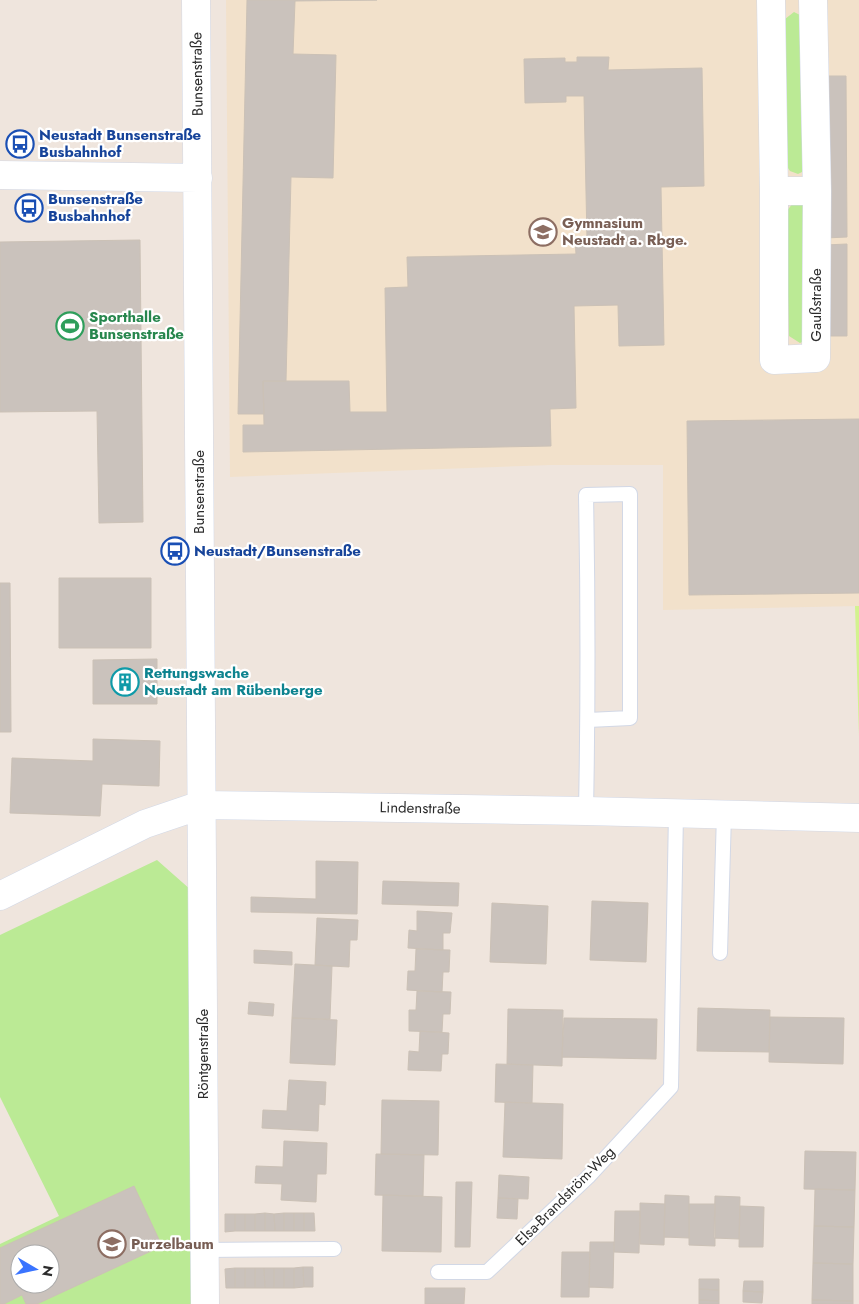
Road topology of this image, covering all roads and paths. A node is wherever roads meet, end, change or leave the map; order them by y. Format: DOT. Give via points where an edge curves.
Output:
graph roads {
  1 [pos="196,0"];
  2 [pos="771,0"];
  3 [pos="813,0"];
  4 [pos="0,175"];
  5 [pos="198,178"];
  6 [pos="774,190"];
  7 [pos="817,191"];
  8 [pos="588,720"];
  9 [pos="202,805"];
  10 [pos="586,811"];
  11 [pos="676,813"];
  12 [pos="724,814"];
  13 [pos="859,818"];
  14 [pos="0,896"];
  15 [pos="720,953"];
  16 [pos="334,1249"];
  17 [pos="205,1250"];
  18 [pos="438,1272"];
  19 [pos="205,1304"];
  1 -- 5 [label="street, Bunsenstraße"];
  2 -- 6 [label="street, Gaußstraße"];
  3 -- 7 [label="street, Gaußstraße"];
  4 -- 5 [label="street"];
  5 -- 9 [label="street, Bunsenstraße"];
  6 -- 7 [label="street"];
  6 -- 7 [label="street, Gaußstraße" via="774,360 816,358"];
  8 -- 8 [label="lane" via="586,494 630,494 630,718"];
  8 -- 10 [label="lane"];
  9 -- 10 [label="street, Lindenstraße"];
  9 -- 14 [label="street, Lindenstraße" via="145,824"];
  9 -- 17 [label="street, Röntgenstraße"];
  10 -- 11 [label="street, Lindenstraße"];
  11 -- 12 [label="street, Lindenstraße"];
  11 -- 18 [label="lane, Elsa-Brandström-Weg" via="671,1087 588,1177 487,1272"];
  12 -- 13 [label="street, Lindenstraße"];
  12 -- 15 [label="lane"];
  16 -- 17 [label="lane"];
  17 -- 19 [label="street, Röntgenstraße"];
}
